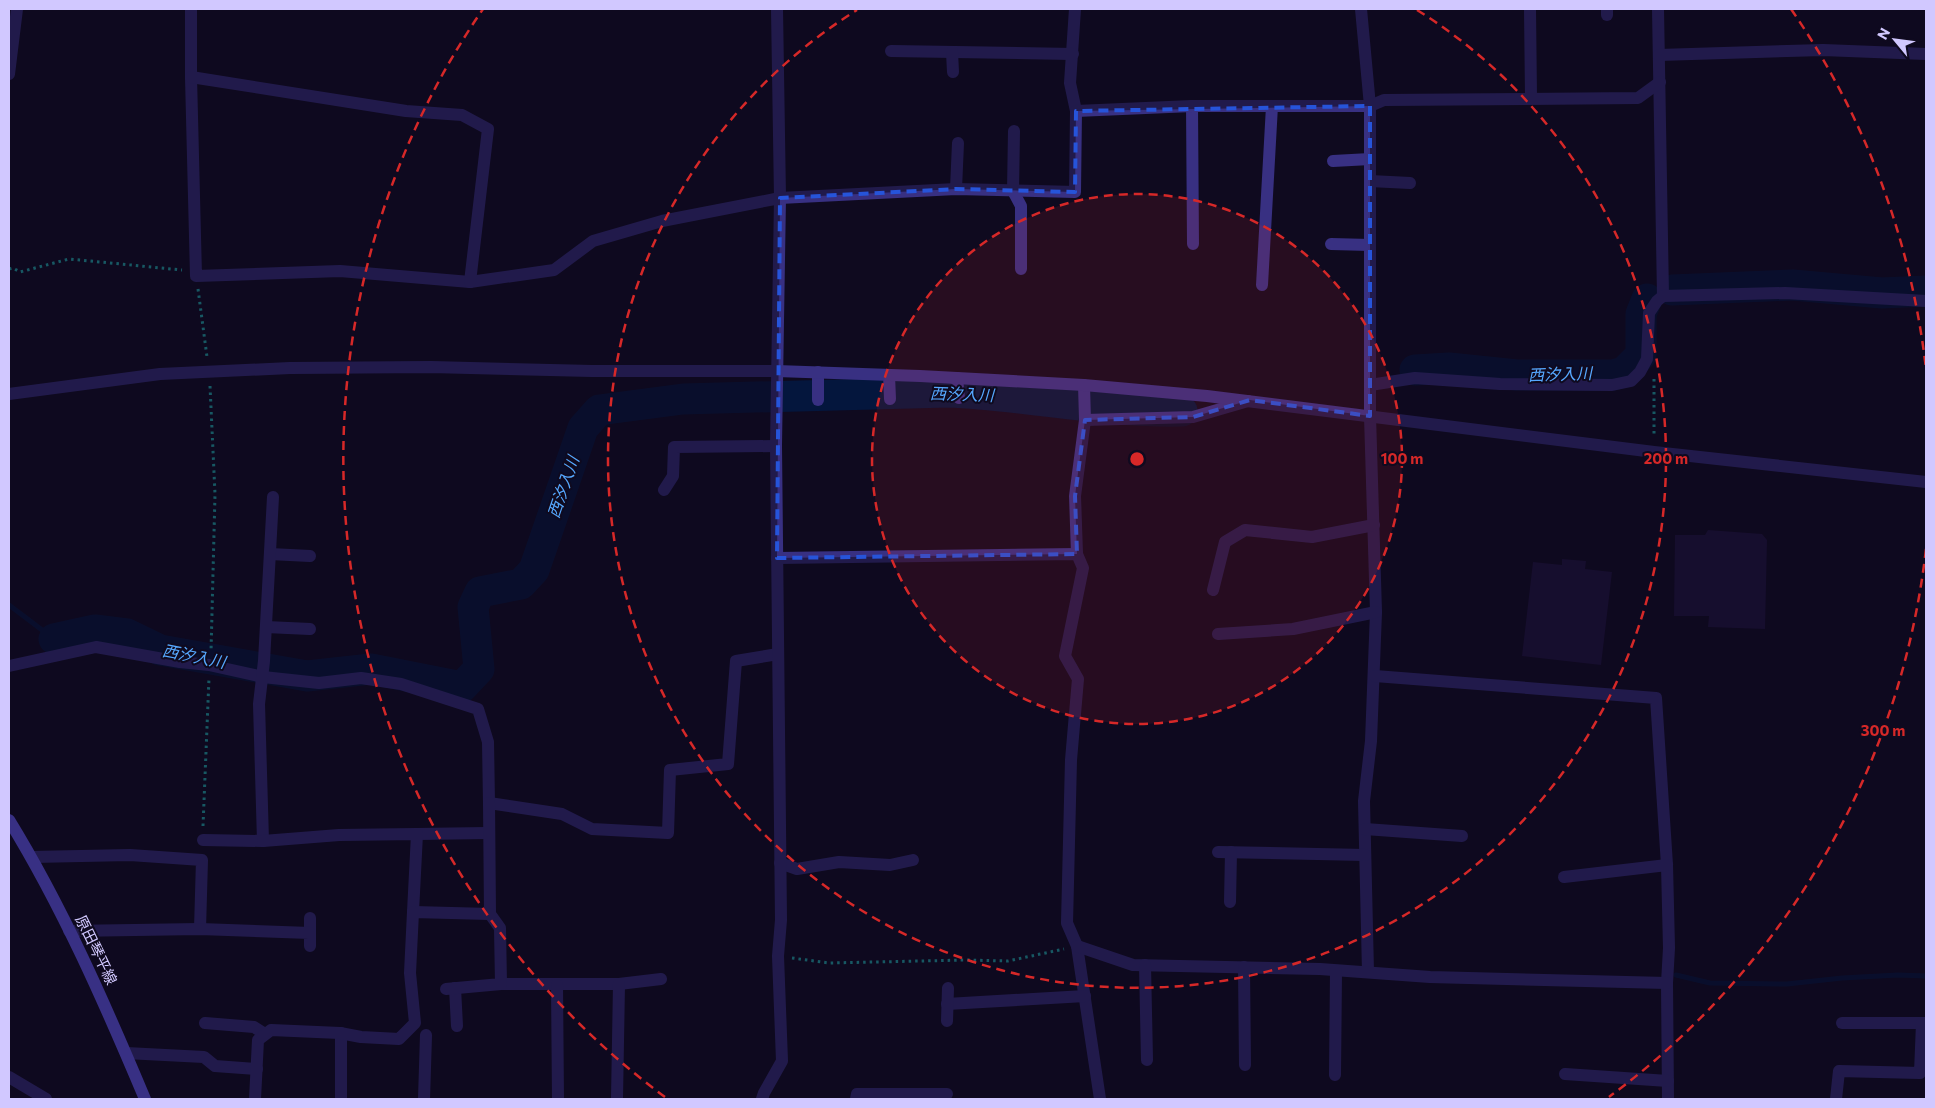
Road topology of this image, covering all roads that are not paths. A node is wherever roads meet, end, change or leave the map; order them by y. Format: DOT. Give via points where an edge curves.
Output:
graph roads {
  1 [pos="17,9"];
  2 [pos="191,9"];
  3 [pos="777,9"];
  4 [pos="1075,9"];
  5 [pos="1361,9"];
  6 [pos="1530,9"];
  7 [pos="1658,9"];
  8 [pos="891,52"];
  9 [pos="952,52"];
  10 [pos="1073,54"];
  11 [pos="1926,54"];
  12 [pos="1659,55"];
  13 [pos="953,72"];
  14 [pos="9,74"];
  15 [pos="191,77"];
  16 [pos="1660,82"];
  17 [pos="1531,98"];
  18 [pos="1192,106"];
  19 [pos="1272,106"];
  20 [pos="1370,106"];
  21 [pos="1076,111"];
  22 [pos="1014,130"];
  23 [pos="958,143"];
  24 [pos="1370,159"];
  25 [pos="1333,161"];
  26 [pos="1370,182"];
  27 [pos="1410,183"];
  28 [pos="956,189"];
  29 [pos="1013,190"];
  30 [pos="780,198"];
  31 [pos="1193,244"];
  32 [pos="1331,244"];
  33 [pos="1370,245"];
  34 [pos="1021,269"];
  35 [pos="470,282"];
  36 [pos="1262,285"];
  37 [pos="1663,296"];
  38 [pos="1926,301"];
  39 [pos="777,371"];
  40 [pos="818,372"];
  41 [pos="1370,385"];
  42 [pos="1084,390"];
  43 [pos="9,394"];
  44 [pos="818,394"];
  45 [pos="1250,400"];
  46 [pos="1370,416"];
  47 [pos="1085,417"];
  48 [pos="776,446"];
  49 [pos="1926,482"];
  50 [pos="664,490"];
  51 [pos="273,497"];
  52 [pos="1374,525"];
  53 [pos="270,554"];
  54 [pos="1077,554"];
  55 [pos="310,556"];
  56 [pos="777,558"];
  57 [pos="1213,590"];
  58 [pos="1376,612"];
  59 [pos="266,627"];
  60 [pos="310,629"];
  61 [pos="1218,634"];
  62 [pos="778,654"];
  63 [pos="9,666"];
  64 [pos="1375,676"];
  65 [pos="263,677"];
  66 [pos="489,803"];
  67 [pos="9,820"];
  68 [pos="1365,829"];
  69 [pos="488,833"];
  70 [pos="418,834"];
  71 [pos="1462,836"];
  72 [pos="203,840"];
  73 [pos="263,841"];
  74 [pos="1365,855"];
  75 [pos="32,857"];
  76 [pos="913,860"];
  77 [pos="780,863"];
  78 [pos="1667,865"];
  79 [pos="1564,877"];
  80 [pos="1230,902"];
  81 [pos="413,912"];
  82 [pos="490,914"];
  83 [pos="310,918"];
  84 [pos="200,930"];
  85 [pos="69,931"];
  86 [pos="1077,946"];
  87 [pos="1145,965"];
  88 [pos="1244,967"];
  89 [pos="1336,971"];
  90 [pos="1368,972"];
  91 [pos="661,979"];
  92 [pos="1667,983"];
  93 [pos="501,984"];
  94 [pos="619,984"];
  95 [pos="557,985"];
  96 [pos="948,988"];
  97 [pos="1085,996"];
  98 [pos="947,1004"];
  99 [pos="947,1021"];
  100 [pos="205,1023"];
  101 [pos="1842,1023"];
  102 [pos="1924,1023"];
  103 [pos="457,1026"];
  104 [pos="341,1033"];
  105 [pos="265,1034"];
  106 [pos="426,1035"];
  107 [pos="126,1053"];
  108 [pos="1146,1060"];
  109 [pos="1245,1065"];
  110 [pos="257,1069"];
  111 [pos="1565,1074"];
  112 [pos="1335,1075"];
  113 [pos="9,1077"];
  114 [pos="1668,1081"];
  115 [pos="947,1094"];
  116 [pos="46,1099"];
  117 [pos="146,1099"];
  118 [pos="255,1099"];
  119 [pos="341,1099"];
  120 [pos="424,1099"];
  121 [pos="558,1099"];
  122 [pos="617,1099"];
  123 [pos="762,1099"];
  124 [pos="856,1099"];
  125 [pos="1100,1099"];
  126 [pos="1668,1099"];
  127 [pos="1836,1099"];
  1 -- 14 [label="street"];
  2 -- 15 [label="street"];
  3 -- 30 [label="street"];
  4 -- 10 [label="street"];
  5 -- 20 [label="street"];
  6 -- 17 [label="street"];
  7 -- 12 [label="street"];
  8 -- 9 [label="street"];
  9 -- 10 [label="street"];
  9 -- 13 [label="street"];
  10 -- 21 [label="street" via="1070,83"];
  11 -- 12 [label="street" via="1823,50"];
  12 -- 16 [label="street"];
  15 -- 35 [label="street" via="406,111 462,115 488,129"];
  15 -- 35 [label="street" via="196,276 340,271"];
  16 -- 17 [label="street" via="1638,98"];
  16 -- 37 [label="street"];
  17 -- 20 [label="street" via="1384,100"];
  18 -- 19 [label="street"];
  18 -- 21 [label="street"];
  18 -- 31 [label="street"];
  19 -- 20 [label="street"];
  19 -- 36 [label="street"];
  20 -- 24 [label="street"];
  21 -- 29 [label="street" via="1075,192"];
  22 -- 29 [label="street"];
  23 -- 28 [label="street"];
  24 -- 25 [label="street"];
  24 -- 26 [label="street"];
  26 -- 27 [label="street"];
  26 -- 33 [label="street"];
  28 -- 29 [label="street"];
  28 -- 30 [label="street"];
  29 -- 34 [label="street" via="1021,206"];
  30 -- 35 [label="street" via="662,221 593,241 554,270"];
  30 -- 39 [label="street"];
  32 -- 33 [label="street"];
  33 -- 41 [label="street"];
  37 -- 38 [label="street" via="1785,294"];
  37 -- 41 [label="street" via="1649,313 1647,358 1631,381 1612,385 1500,384 1415,378"];
  39 -- 40 [label="street"];
  39 -- 43 [label="street" via="290,368 160,374"];
  39 -- 48 [label="street"];
  40 -- 42 [label="street" via="890,387"];
  40 -- 44 [label="street"];
  41 -- 46 [label="street"];
  42 -- 45 [label="street"];
  42 -- 47 [label="street"];
  45 -- 46 [label="street"];
  45 -- 47 [label="street" via="1193,417"];
  46 -- 49 [label="street"];
  46 -- 52 [label="street"];
  47 -- 54 [label="street" via="1076,496"];
  48 -- 50 [label="street" via="674,447 673,476"];
  48 -- 56 [label="street"];
  51 -- 53 [label="street"];
  52 -- 57 [label="street" via="1312,537 1245,530 1225,542"];
  52 -- 58 [label="street"];
  53 -- 55 [label="street"];
  53 -- 59 [label="street"];
  54 -- 56 [label="street"];
  54 -- 86 [label="street" via="1082,568 1065,656 1078,679 1071,760 1067,924"];
  56 -- 62 [label="street"];
  58 -- 61 [label="street" via="1292,629"];
  58 -- 64 [label="street"];
  59 -- 60 [label="street"];
  59 -- 65 [label="street"];
  62 -- 66 [label="street" via="736,661 728,764 670,770 668,833 592,829 562,814"];
  62 -- 77 [label="street"];
  63 -- 65 [label="street" via="96,647 180,662 210,658"];
  64 -- 68 [label="street" via="1364,801"];
  64 -- 78 [label="street" via="1656,698"];
  65 -- 66 [label="street" via="319,683 361,678 401,684 478,709 488,742"];
  65 -- 73 [label="street" via="259,704"];
  66 -- 69 [label="street"];
  67 -- 75 [label="main road, 原田琴平線"];
  68 -- 71 [label="street"];
  68 -- 74 [label="street"];
  69 -- 70 [label="street"];
  69 -- 82 [label="street"];
  70 -- 73 [label="street" via="339,835"];
  70 -- 81 [label="street"];
  72 -- 73 [label="street"];
  74 -- 80 [label="street" via="1224,852"];
  74 -- 90 [label="street"];
  75 -- 84 [label="street" via="130,855 202,860"];
  75 -- 85 [label="main road, 原田琴平線"];
  76 -- 77 [label="street" via="890,865 839,862 797,869"];
  77 -- 123 [label="street" via="778,956 782,1061"];
  78 -- 79 [label="street"];
  78 -- 92 [label="street" via="1670,948"];
  81 -- 82 [label="street"];
  81 -- 104 [label="street" via="410,974 415,1024 399,1039"];
  82 -- 93 [label="street" via="500,928"];
  83 -- 84 [label="street" via="310,940"];
  84 -- 85 [label="street"];
  85 -- 107 [label="main road, 原田琴平線"];
  86 -- 87 [label="street"];
  86 -- 97 [label="street"];
  87 -- 88 [label="street"];
  87 -- 108 [label="street"];
  88 -- 89 [label="street"];
  88 -- 109 [label="street"];
  89 -- 90 [label="street"];
  89 -- 112 [label="street"];
  90 -- 92 [label="street" via="1430,978"];
  91 -- 94 [label="street"];
  92 -- 114 [label="street"];
  93 -- 95 [label="street"];
  93 -- 103 [label="street" via="450,988"];
  94 -- 95 [label="street"];
  94 -- 122 [label="street"];
  95 -- 121 [label="street"];
  96 -- 98 [label="street"];
  97 -- 98 [label="street"];
  97 -- 125 [label="street"];
  98 -- 99 [label="street"];
  100 -- 105 [label="street" via="254,1027"];
  101 -- 102 [label="street"];
  102 -- 127 [label="street" via="1920,1072 1839,1071"];
  104 -- 105 [label="street" via="271,1030"];
  104 -- 119 [label="street"];
  105 -- 110 [label="street" via="258,1040"];
  106 -- 120 [label="street"];
  107 -- 110 [label="street" via="204,1057 215,1066"];
  107 -- 117 [label="main road, 原田琴平線"];
  110 -- 118 [label="street"];
  111 -- 114 [label="street"];
  113 -- 116 [label="street"];
  114 -- 126 [label="street"];
  115 -- 124 [label="street" via="857,1094"];
}
